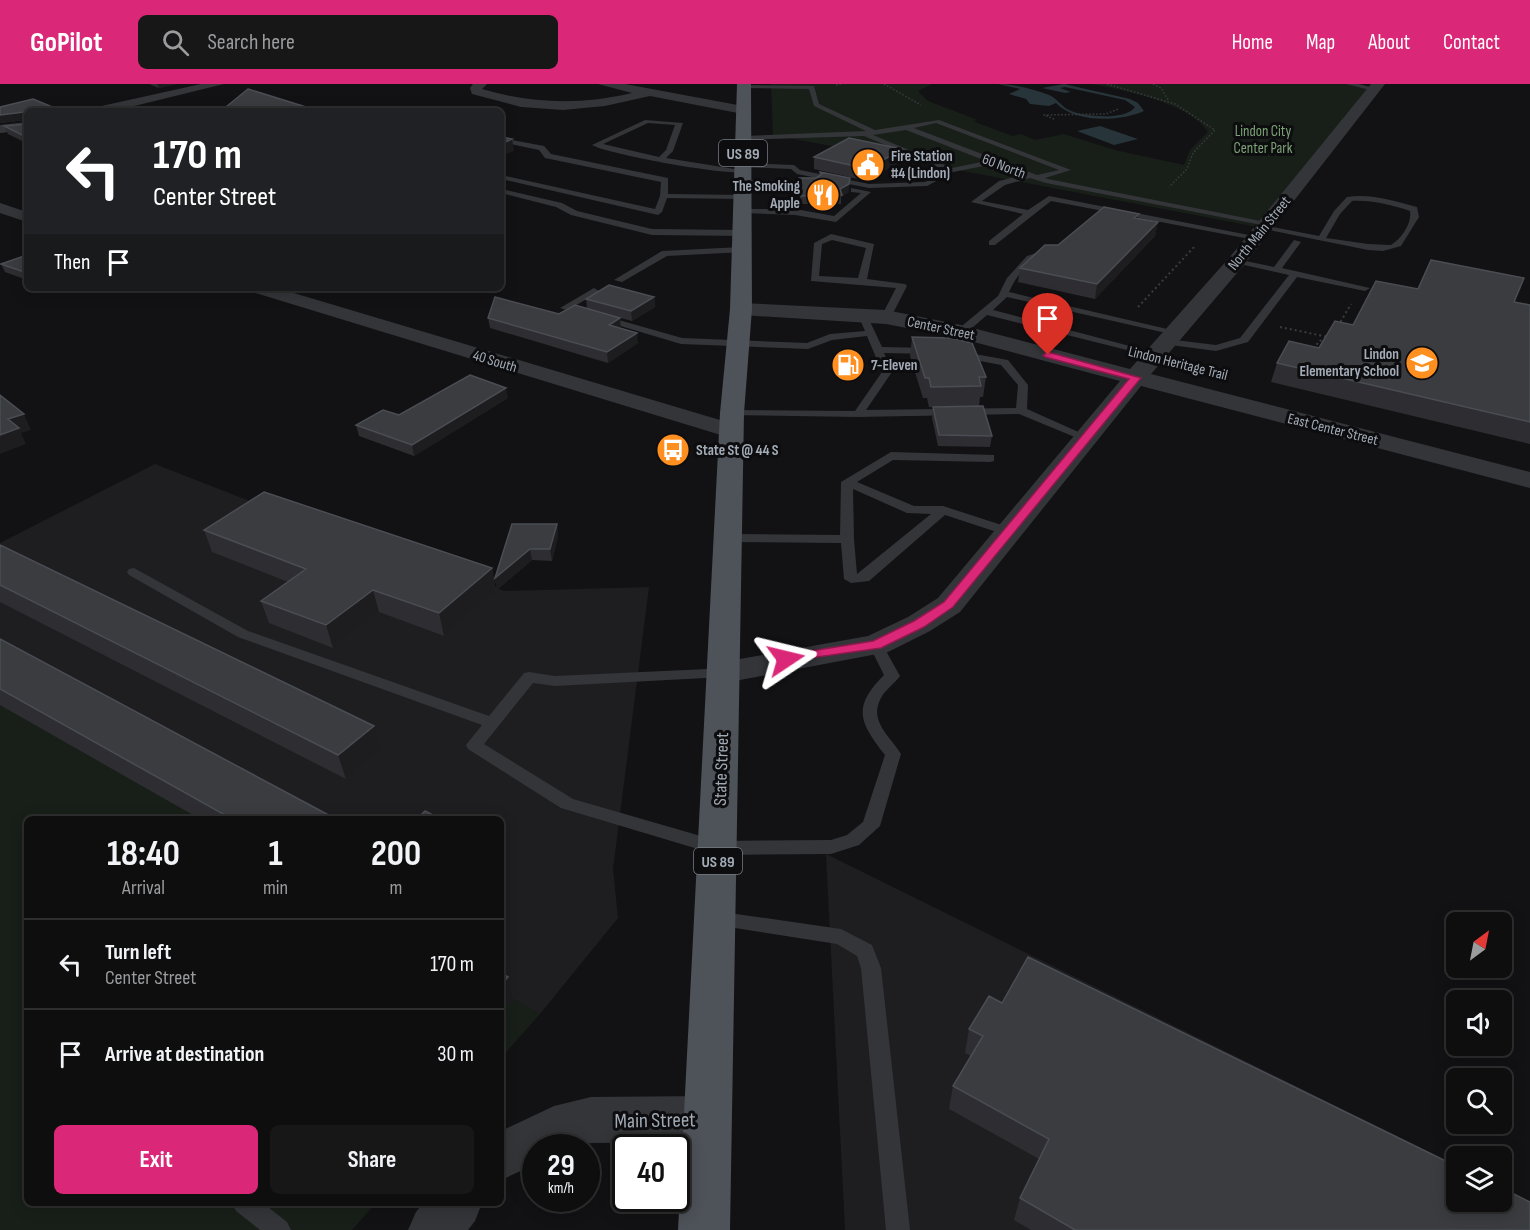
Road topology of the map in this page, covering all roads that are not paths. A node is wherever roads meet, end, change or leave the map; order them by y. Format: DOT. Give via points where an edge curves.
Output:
graph roads {
  1 [pos="218,84"];
  2 [pos="481,84"];
  3 [pos="604,84"];
  4 [pos="1348,84"];
  5 [pos="744,85"];
  6 [pos="812,85"];
  7 [pos="1376,87"];
  8 [pos="650,92"];
  9 [pos="110,108"];
  10 [pos="743,110"];
  11 [pos="24,126"];
  12 [pos="907,128"];
  13 [pos="0,129"];
  14 [pos="875,133"];
  15 [pos="864,134"];
  16 [pos="743,138"];
  17 [pos="504,141"];
  18 [pos="660,160"];
  19 [pos="992,162"];
  20 [pos="951,171"];
  21 [pos="1032,177"];
  22 [pos="504,178"];
  23 [pos="504,192"];
  24 [pos="664,196"];
  25 [pos="742,204"];
  26 [pos="0,208"];
  27 [pos="1104,208"];
  28 [pos="1030,213"];
  29 [pos="24,216"];
  30 [pos="1096,216"];
  31 [pos="1262,229"];
  32 [pos="1322,238"];
  33 [pos="1298,242"];
  34 [pos="992,243"];
  35 [pos="1063,245"];
  36 [pos="1236,262"];
  37 [pos="1276,270"];
  38 [pos="1295,274"];
  39 [pos="619,280"];
  40 [pos="862,281"];
  41 [pos="1365,288"];
  42 [pos="268,291"];
  43 [pos="594,291"];
  44 [pos="1004,294"];
  45 [pos="741,309"];
  46 [pos="985,311"];
  47 [pos="873,321"];
  48 [pos="961,332"];
  49 [pos="1166,343"];
  50 [pos="737,345"];
  51 [pos="1026,349"];
  52 [pos="878,350"];
  53 [pos="1004,363"];
  54 [pos="1136,378"];
  55 [pos="1021,411"];
  56 [pos="858,414"];
  57 [pos="732,422"];
  58 [pos="1086,438"];
  59 [pos="990,458"];
  60 [pos="1530,480"];
  61 [pos="847,482"];
  62 [pos="943,510"];
  63 [pos="1009,532"];
  64 [pos="728,538"];
  65 [pos="847,539"];
  66 [pos="134,572"];
  67 [pos="876,645"];
  68 [pos="724,672"];
  69 [pos="492,723"];
  70 [pos="718,848"];
  71 [pos="716,919"];
  72 [pos="708,1119"];
  73 [pos="504,1154"];
  74 [pos="248,1206"];
  75 [pos="454,1206"];
  76 [pos="279,1230"];
  77 [pos="434,1230"];
  78 [pos="704,1230"];
  79 [pos="898,1230"];
  1 -- 9 [label="street"];
  2 -- 8 [label="street" via="476,91 555,108 584,107"];
  3 -- 8 [label="street"];
  4 -- 7 [label="lane"];
  5 -- 6 [label="lane"];
  5 -- 10 [label="main road, US 89"];
  6 -- 14 [label="lane" via="816,105"];
  7 -- 31 [label="street, North Main Street"];
  8 -- 10 [label="street"];
  10 -- 16 [label="main road, US 89"];
  11 -- 13 [label="street"];
  12 -- 14 [label="lane"];
  12 -- 19 [label="lane, 60 North"];
  12 -- 21 [label="lane" via="937,122 1067,170"];
  14 -- 15 [label="lane"];
  15 -- 16 [label="lane"];
  15 -- 20 [label="lane"];
  16 -- 25 [label="main road, US 89"];
  17 -- 24 [label="lane" via="541,148 548,156 665,180"];
  18 -- 18 [label="lane" via="639,155 596,145 647,121 679,123 669,150"];
  18 -- 25 [label="lane" via="699,168"];
  19 -- 20 [label="lane"];
  19 -- 21 [label="lane, 60 North"];
  20 -- 25 [label="lane" via="927,184 869,186 797,172 795,167"];
  21 -- 28 [label="lane" via="1002,183 975,202"];
  21 -- 31 [label="lane, 60 North"];
  22 -- 24 [label="lane" via="658,213"];
  23 -- 25 [label="lane" via="652,232"];
  24 -- 25 [label="lane"];
  25 -- 25 [label="lane" via="836,219 867,192 819,183"];
  25 -- 39 [label="lane"];
  25 -- 45 [label="main road, US 89"];
  26 -- 29 [label="street"];
  27 -- 28 [label="lane" via="1049,198"];
  27 -- 30 [label="lane"];
  27 -- 31 [label="lane" via="1212,229"];
  28 -- 34 [label="lane"];
  31 -- 32 [label="lane"];
  31 -- 36 [label="street, North Main Street"];
  32 -- 32 [label="lane" via="1392,248 1399,244 1416,213 1401,205 1350,200"];
  33 -- 37 [label="lane"];
  35 -- 44 [label="lane" via="1030,258 1010,280"];
  36 -- 37 [label="lane"];
  36 -- 49 [label="street, North Main Street"];
  37 -- 38 [label="lane"];
  38 -- 41 [label="lane"];
  38 -- 49 [label="lane" via="1237,345 1218,348"];
  40 -- 40 [label="lane" via="871,246 831,237 818,243 814,279"];
  40 -- 47 [label="lane" via="902,286"];
  42 -- 57 [label="street, 40 South" via="659,412"];
  43 -- 50 [label="lane" via="565,308 681,341"];
  44 -- 46 [label="lane"];
  44 -- 49 [label="lane" via="1139,324"];
  45 -- 47 [label="street, Center Street"];
  45 -- 50 [label="main road, State Street / US 89"];
  46 -- 48 [label="lane"];
  46 -- 49 [label="lane"];
  47 -- 48 [label="street, Center Street"];
  47 -- 50 [label="lane" via="808,346"];
  47 -- 52 [label="lane"];
  48 -- 51 [label="street, Center Street"];
  49 -- 54 [label="street, North Main Street"];
  50 -- 57 [label="main road, State Street / US 89"];
  51 -- 53 [label="lane"];
  51 -- 54 [label="street, Center Street"];
  52 -- 53 [label="lane" via="948,352"];
  52 -- 56 [label="lane" via="887,372"];
  53 -- 55 [label="lane" via="1023,385"];
  54 -- 58 [label="street"];
  54 -- 60 [label="street, East Center Street"];
  55 -- 56 [label="lane"];
  55 -- 58 [label="lane"];
  56 -- 57 [label="lane"];
  57 -- 64 [label="main road, State Street / US 89"];
  58 -- 63 [label="street"];
  59 -- 61 [label="lane" via="891,456"];
  61 -- 62 [label="lane" via="912,510"];
  61 -- 65 [label="lane"];
  62 -- 63 [label="lane"];
  62 -- 65 [label="lane" via="864,578 851,579"];
  63 -- 67 [label="street" via="949,604"];
  64 -- 65 [label="lane"];
  64 -- 68 [label="main road, State Street / US 89"];
  66 -- 69 [label="lane" via="243,634"];
  67 -- 68 [label="street"];
  67 -- 70 [label="lane" via="892,676 870,704 868,717 870,728 893,754 871,826 853,840 831,847"];
  68 -- 69 [label="lane" via="555,681 529,677"];
  68 -- 70 [label="main road, State Street / US 89"];
  69 -- 70 [label="lane" via="474,746 567,804"];
  70 -- 71 [label="main road, State Street / US 89"];
  71 -- 72 [label="main road, State Street / US 89"];
  71 -- 79 [label="lane" via="841,937 865,951 871,968"];
  72 -- 73 [label="street, Main Street" via="591,1120 554,1129"];
  72 -- 78 [label="main road, State Street / US 89"];
  74 -- 76 [label="lane"];
  75 -- 77 [label="street"];
}
